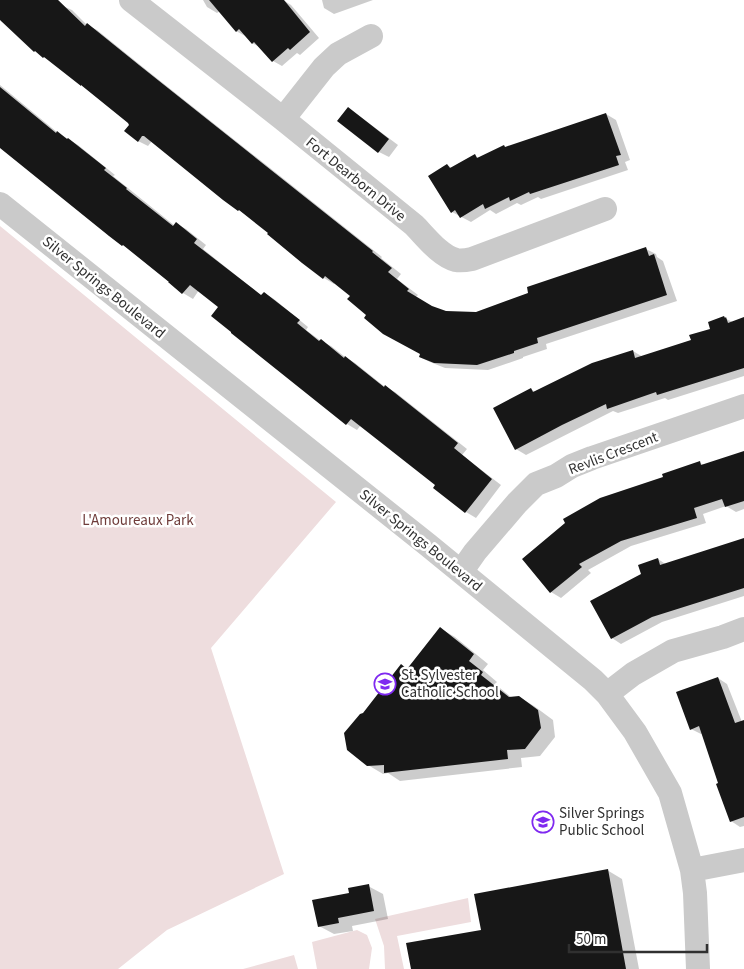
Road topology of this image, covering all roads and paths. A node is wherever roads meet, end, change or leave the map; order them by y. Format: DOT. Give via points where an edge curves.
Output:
graph roads {
  1 [pos="132,0"];
  2 [pos="371,36"];
  3 [pos="283,119"];
  4 [pos="0,204"];
  5 [pos="605,210"];
  6 [pos="744,406"];
  7 [pos="461,572"];
  8 [pos="744,629"];
  9 [pos="607,694"];
  10 [pos="744,860"];
  11 [pos="692,870"];
  12 [pos="698,969"];
  1 -- 3 [label="street, Fort Dearborn Drive"];
  2 -- 3 [label="street" via="338,54 324,67"];
  3 -- 5 [label="street, Fort Dearborn Drive" via="414,225 446,256 457,260 472,259"];
  4 -- 7 [label="street, Silver Springs Boulevard"];
  6 -- 7 [label="street, Revlis Crescent" via="592,458 536,484"];
  7 -- 9 [label="street, Silver Springs Boulevard"];
  8 -- 9 [label="street" via="673,651 632,674"];
  9 -- 11 [label="street, Silver Springs Boulevard" via="670,793"];
  10 -- 11 [label="street"];
  11 -- 12 [label="street, Silver Springs Boulevard"];
}
